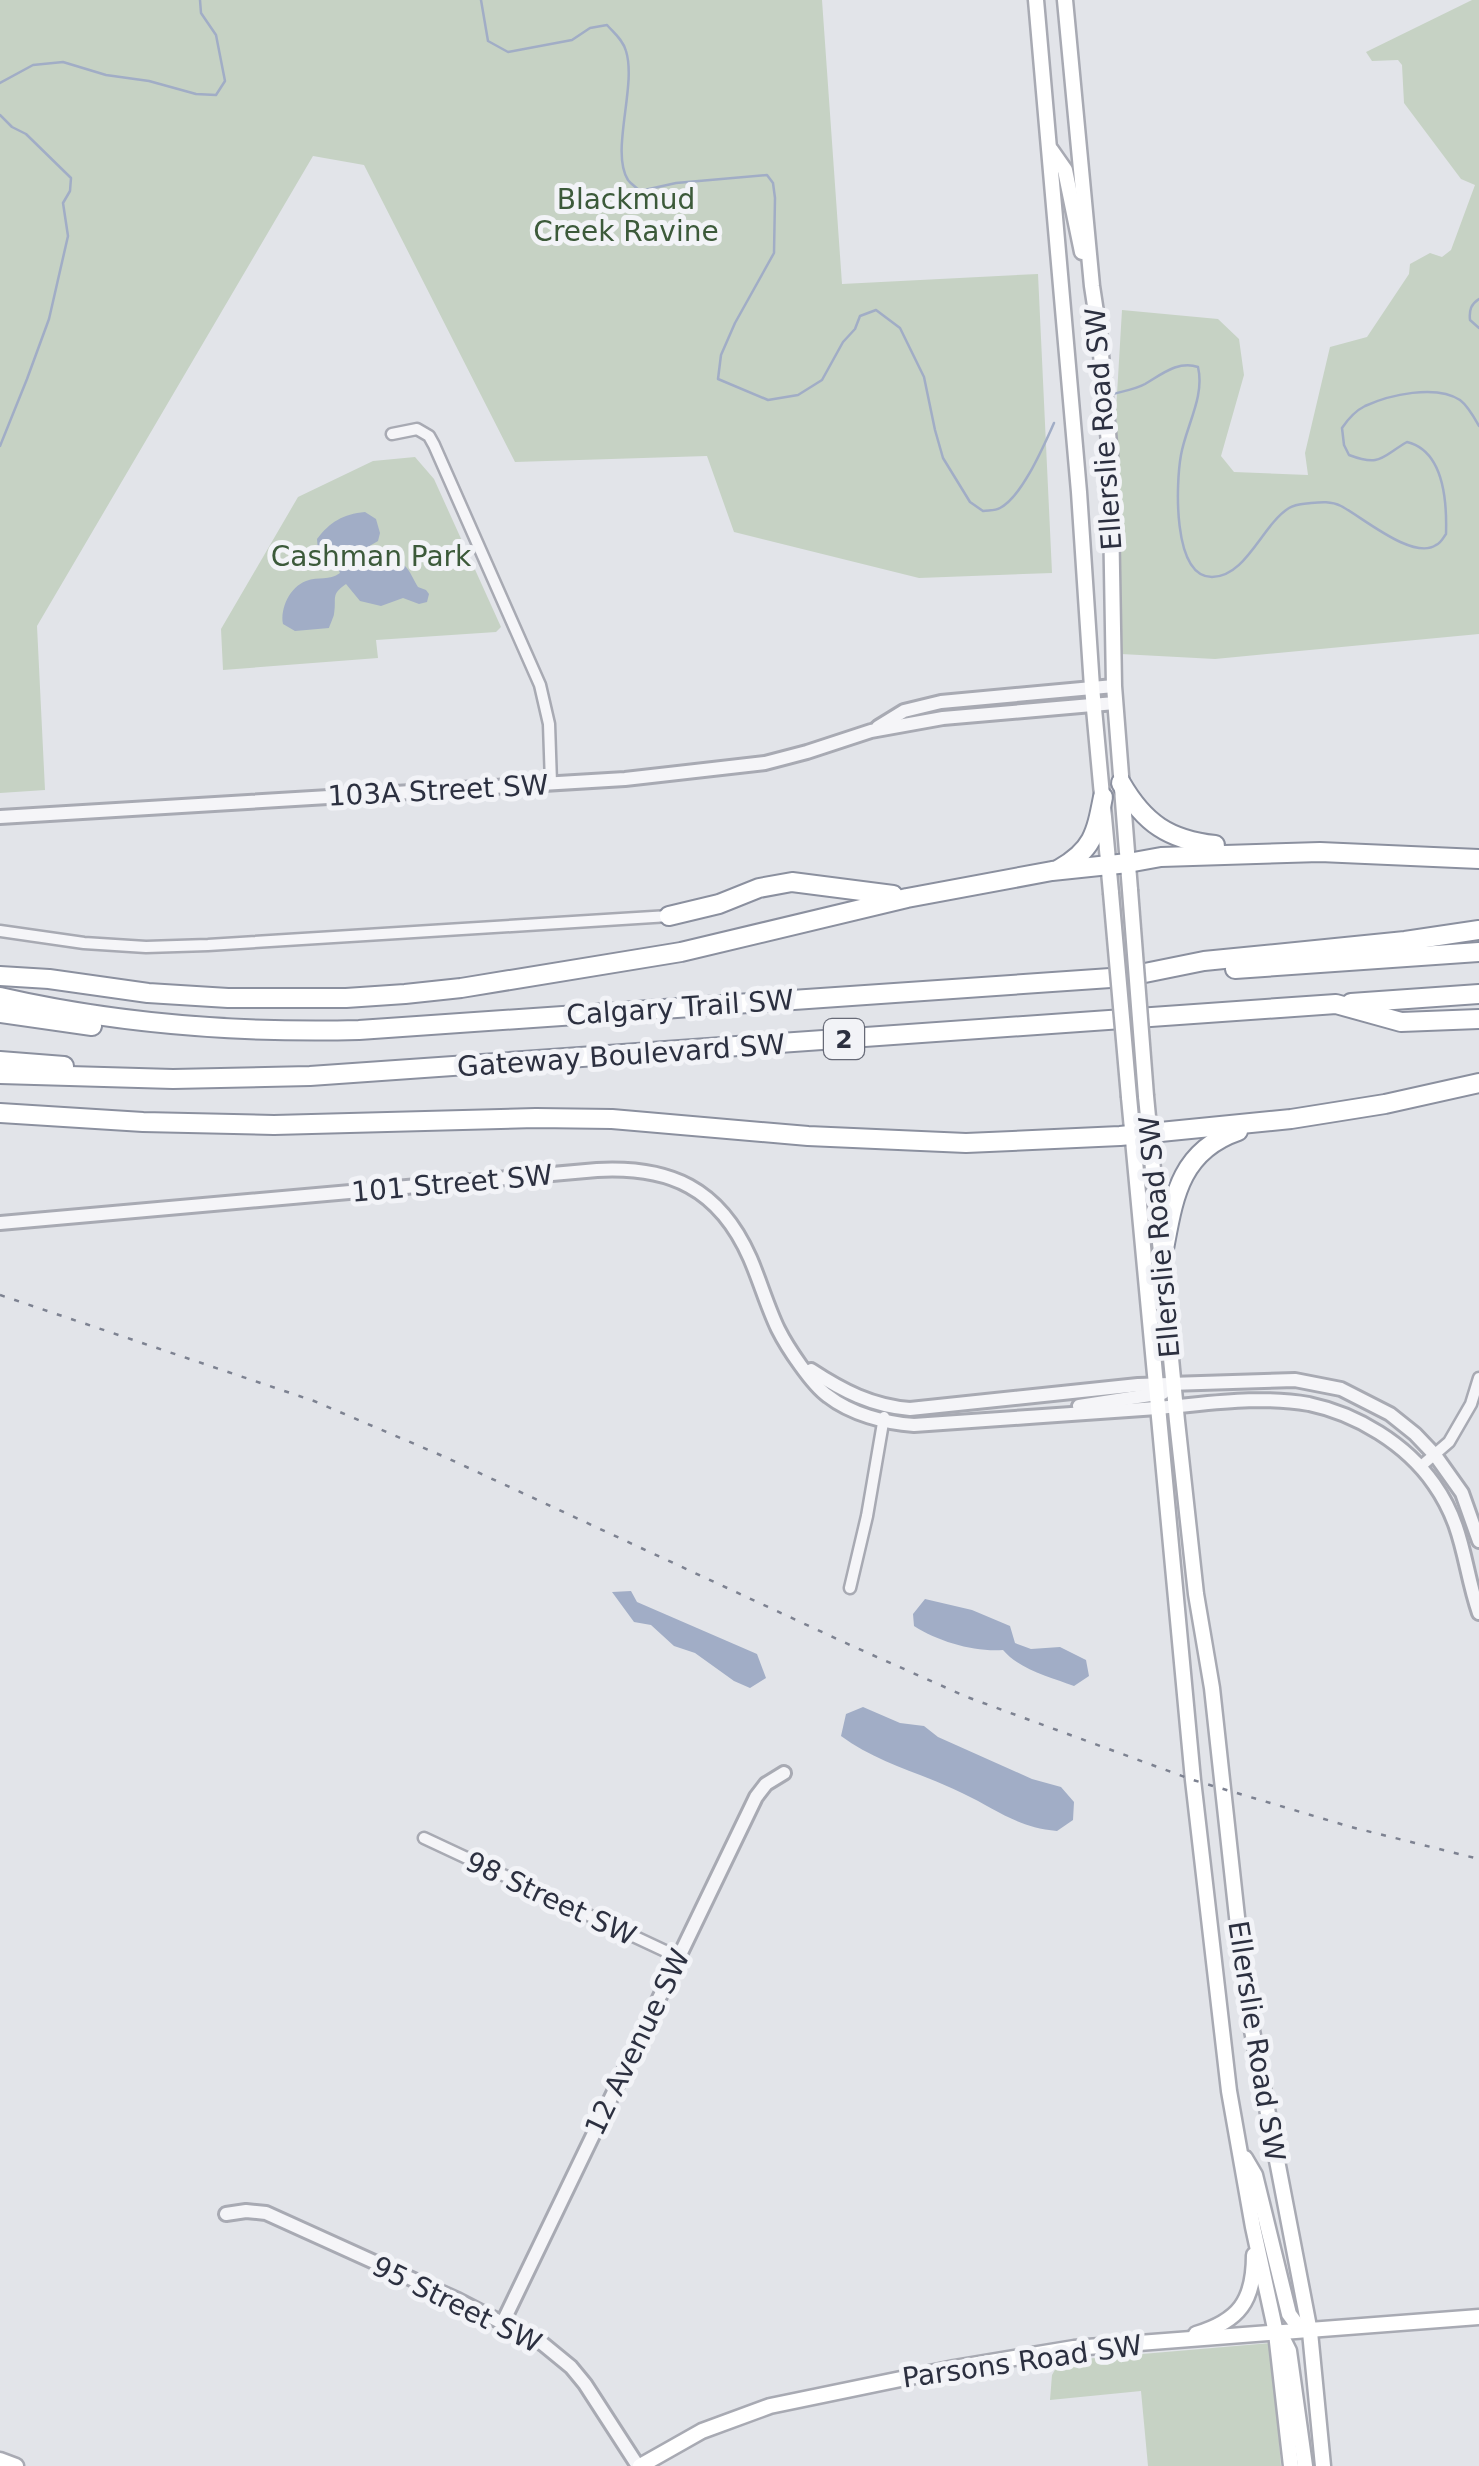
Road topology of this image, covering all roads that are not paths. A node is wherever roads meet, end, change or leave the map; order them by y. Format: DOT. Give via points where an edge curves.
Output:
graph roads {
  1 [pos="1036,0"];
  2 [pos="1066,0"];
  3 [pos="1048,146"];
  4 [pos="1092,286"];
  5 [pos="392,434"];
  6 [pos="1090,653"];
  7 [pos="1114,686"];
  8 [pos="1092,688"];
  9 [pos="1060,690"];
  10 [pos="1115,703"];
  11 [pos="1094,704"];
  12 [pos="871,731"];
  13 [pos="1122,782"];
  14 [pos="551,783"];
  15 [pos="1103,796"];
  16 [pos="0,817"];
  17 [pos="1290,852"];
  18 [pos="1479,859"];
  19 [pos="1118,864"];
  20 [pos="1052,871"];
  21 [pos="923,895"];
  22 [pos="669,916"];
  23 [pos="1479,930"];
  24 [pos="0,931"];
  25 [pos="1479,952"];
  26 [pos="0,976"];
  27 [pos="1125,977"];
  28 [pos="1479,994"];
  29 [pos="0,997"];
  30 [pos="1336,1004"];
  31 [pos="0,1013"];
  32 [pos="1479,1018"];
  33 [pos="297,1032"];
  34 [pos="0,1061"];
  35 [pos="0,1074"];
  36 [pos="173,1079"];
  37 [pos="1479,1083"];
  38 [pos="0,1113"];
  39 [pos="1291,1119"];
  40 [pos="1141,1134"];
  41 [pos="0,1223"];
  42 [pos="1162,1264"];
  43 [pos="1479,1378"];
  44 [pos="1174,1386"];
  45 [pos="1157,1396"];
  46 [pos="1175,1405"];
  47 [pos="884,1413"];
  48 [pos="1435,1455"];
  49 [pos="1420,1467"];
  50 [pos="1479,1541"];
  51 [pos="850,1588"];
  52 [pos="1479,1613"];
  53 [pos="784,1773"];
  54 [pos="424,1838"];
  55 [pos="678,1957"];
  56 [pos="1240,2148"];
  57 [pos="226,2214"];
  58 [pos="1253,2227"];
  59 [pos="1479,2318"];
  60 [pos="503,2322"];
  61 [pos="1310,2332"];
  62 [pos="1276,2334"];
  63 [pos="1171,2341"];
  64 [pos="0,2460"];
  65 [pos="16,2466"];
  66 [pos="639,2466"];
  67 [pos="1291,2466"];
  68 [pos="1305,2466"];
  69 [pos="1323,2466"];
  1 -- 3 [label="main road, Ellerslie Road SW"];
  2 -- 4 [label="main road, Ellerslie Road SW"];
  3 -- 4 [label="main road" via="1066,170"];
  3 -- 6 [label="main road, Ellerslie Road SW"];
  4 -- 7 [label="main road, Ellerslie Road SW" via="1110,455"];
  5 -- 14 [label="street" via="422,430 440,458 540,685"];
  6 -- 8 [label="main road, Ellerslie Road SW"];
  6 -- 9 [label="street" via="1079,678"];
  7 -- 8 [label="street, 103A Street SW"];
  7 -- 10 [label="main road, Ellerslie Road SW"];
  8 -- 9 [label="street, 103A Street SW"];
  8 -- 11 [label="main road, Ellerslie Road SW"];
  9 -- 12 [label="street, 103A Street SW" via="926,705"];
  10 -- 11 [label="street, 103A Street SW"];
  10 -- 13 [label="main road, Ellerslie Road SW"];
  11 -- 12 [label="street, 103A Street SW"];
  11 -- 15 [label="main road, Ellerslie Road SW"];
  12 -- 14 [label="street, 103A Street SW" via="738,767"];
  13 -- 17 [label="highway" via="1132,802 1178,838"];
  13 -- 19 [label="main road, Ellerslie Road SW"];
  14 -- 16 [label="street, 103A Street SW"];
  15 -- 19 [label="main road, Ellerslie Road SW"];
  15 -- 20 [label="highway" via="1088,847"];
  17 -- 18 [label="highway"];
  17 -- 19 [label="highway"];
  19 -- 20 [label="highway"];
  19 -- 40 [label="main road, Ellerslie Road SW, bridge" via="1111,894 1129,1098"];
  19 -- 40 [label="main road, Ellerslie Road SW, bridge" via="1130,890 1146,1096"];
  20 -- 21 [label="highway"];
  21 -- 22 [label="highway" via="792,882"];
  21 -- 26 [label="highway" via="681,952 404,994 228,998"];
  22 -- 24 [label="street" via="208,946 84,943"];
  23 -- 27 [label="highway, Calgary Trail SW / 2" via="1204,960"];
  25 -- 27 [label="highway"];
  27 -- 33 [label="highway, Calgary Trail SW / 2"];
  28 -- 30 [label="highway"];
  29 -- 33 [label="highway, Calgary Trail SW / 2" via="146,1022"];
  30 -- 32 [label="highway, Gateway Boulevard SW / 2" via="1402,1022"];
  30 -- 36 [label="highway, Gateway Boulevard SW / 2" via="412,1070"];
  31 -- 33 [label="highway" via="212,1036"];
  34 -- 36 [label="highway"];
  35 -- 36 [label="highway, Gateway Boulevard SW / 2"];
  37 -- 39 [label="highway"];
  38 -- 40 [label="highway" via="257,1125 612,1118 966,1143"];
  39 -- 40 [label="highway"];
  39 -- 42 [label="highway" via="1221,1137 1196,1157 1174,1199"];
  40 -- 42 [label="main road, Ellerslie Road SW"];
  40 -- 45 [label="main road, Ellerslie Road SW"];
  41 -- 47 [label="street, 101 Street SW" via="597,1170 658,1173 701,1194 735,1229 778,1330 800,1363"];
  42 -- 44 [label="main road, Ellerslie Road SW"];
  43 -- 48 [label="street" via="1462,1421"];
  44 -- 45 [label="street"];
  44 -- 46 [label="main road, Ellerslie Road SW"];
  44 -- 48 [label="street" via="1295,1380 1341,1389 1390,1414"];
  45 -- 46 [label="street"];
  45 -- 47 [label="street, 101 Street SW" via="1067,1392"];
  45 -- 47 [label="street, 101 Street SW" via="1043,1415 914,1425"];
  45 -- 56 [label="main road, Ellerslie Road SW" via="1192,1780"];
  46 -- 49 [label="street" via="1310,1404 1360,1421"];
  46 -- 61 [label="main road, Ellerslie Road SW" via="1250,2020"];
  47 -- 51 [label="street"];
  48 -- 49 [label="street"];
  48 -- 50 [label="street" via="1462,1493"];
  49 -- 52 [label="street" via="1455,1523"];
  53 -- 55 [label="street, 12 Avenue SW" via="756,1797"];
  54 -- 55 [label="street, 98 Street SW"];
  55 -- 60 [label="street, 12 Avenue SW"];
  56 -- 58 [label="main road, Ellerslie Road SW"];
  56 -- 61 [label="main road" via="1255,2175 1288,2314"];
  57 -- 60 [label="street, 95 Street SW" via="266,2214"];
  58 -- 62 [label="main road, Ellerslie Road SW"];
  58 -- 63 [label="main road" via="1252,2282 1243,2306 1225,2323"];
  59 -- 61 [label="main road, Parsons Road SW"];
  60 -- 66 [label="street, 95 Street SW" via="571,2367"];
  61 -- 62 [label="main road, Parsons Road SW"];
  61 -- 69 [label="main road, Ellerslie Road SW"];
  62 -- 63 [label="main road, Parsons Road SW"];
  62 -- 67 [label="main road, Ellerslie Road SW"];
  62 -- 68 [label="main road" via="1289,2351"];
  63 -- 66 [label="main road, Parsons Road SW" via="1057,2350 810,2396 722,2424"];
  64 -- 65 [label="main road"];
}
